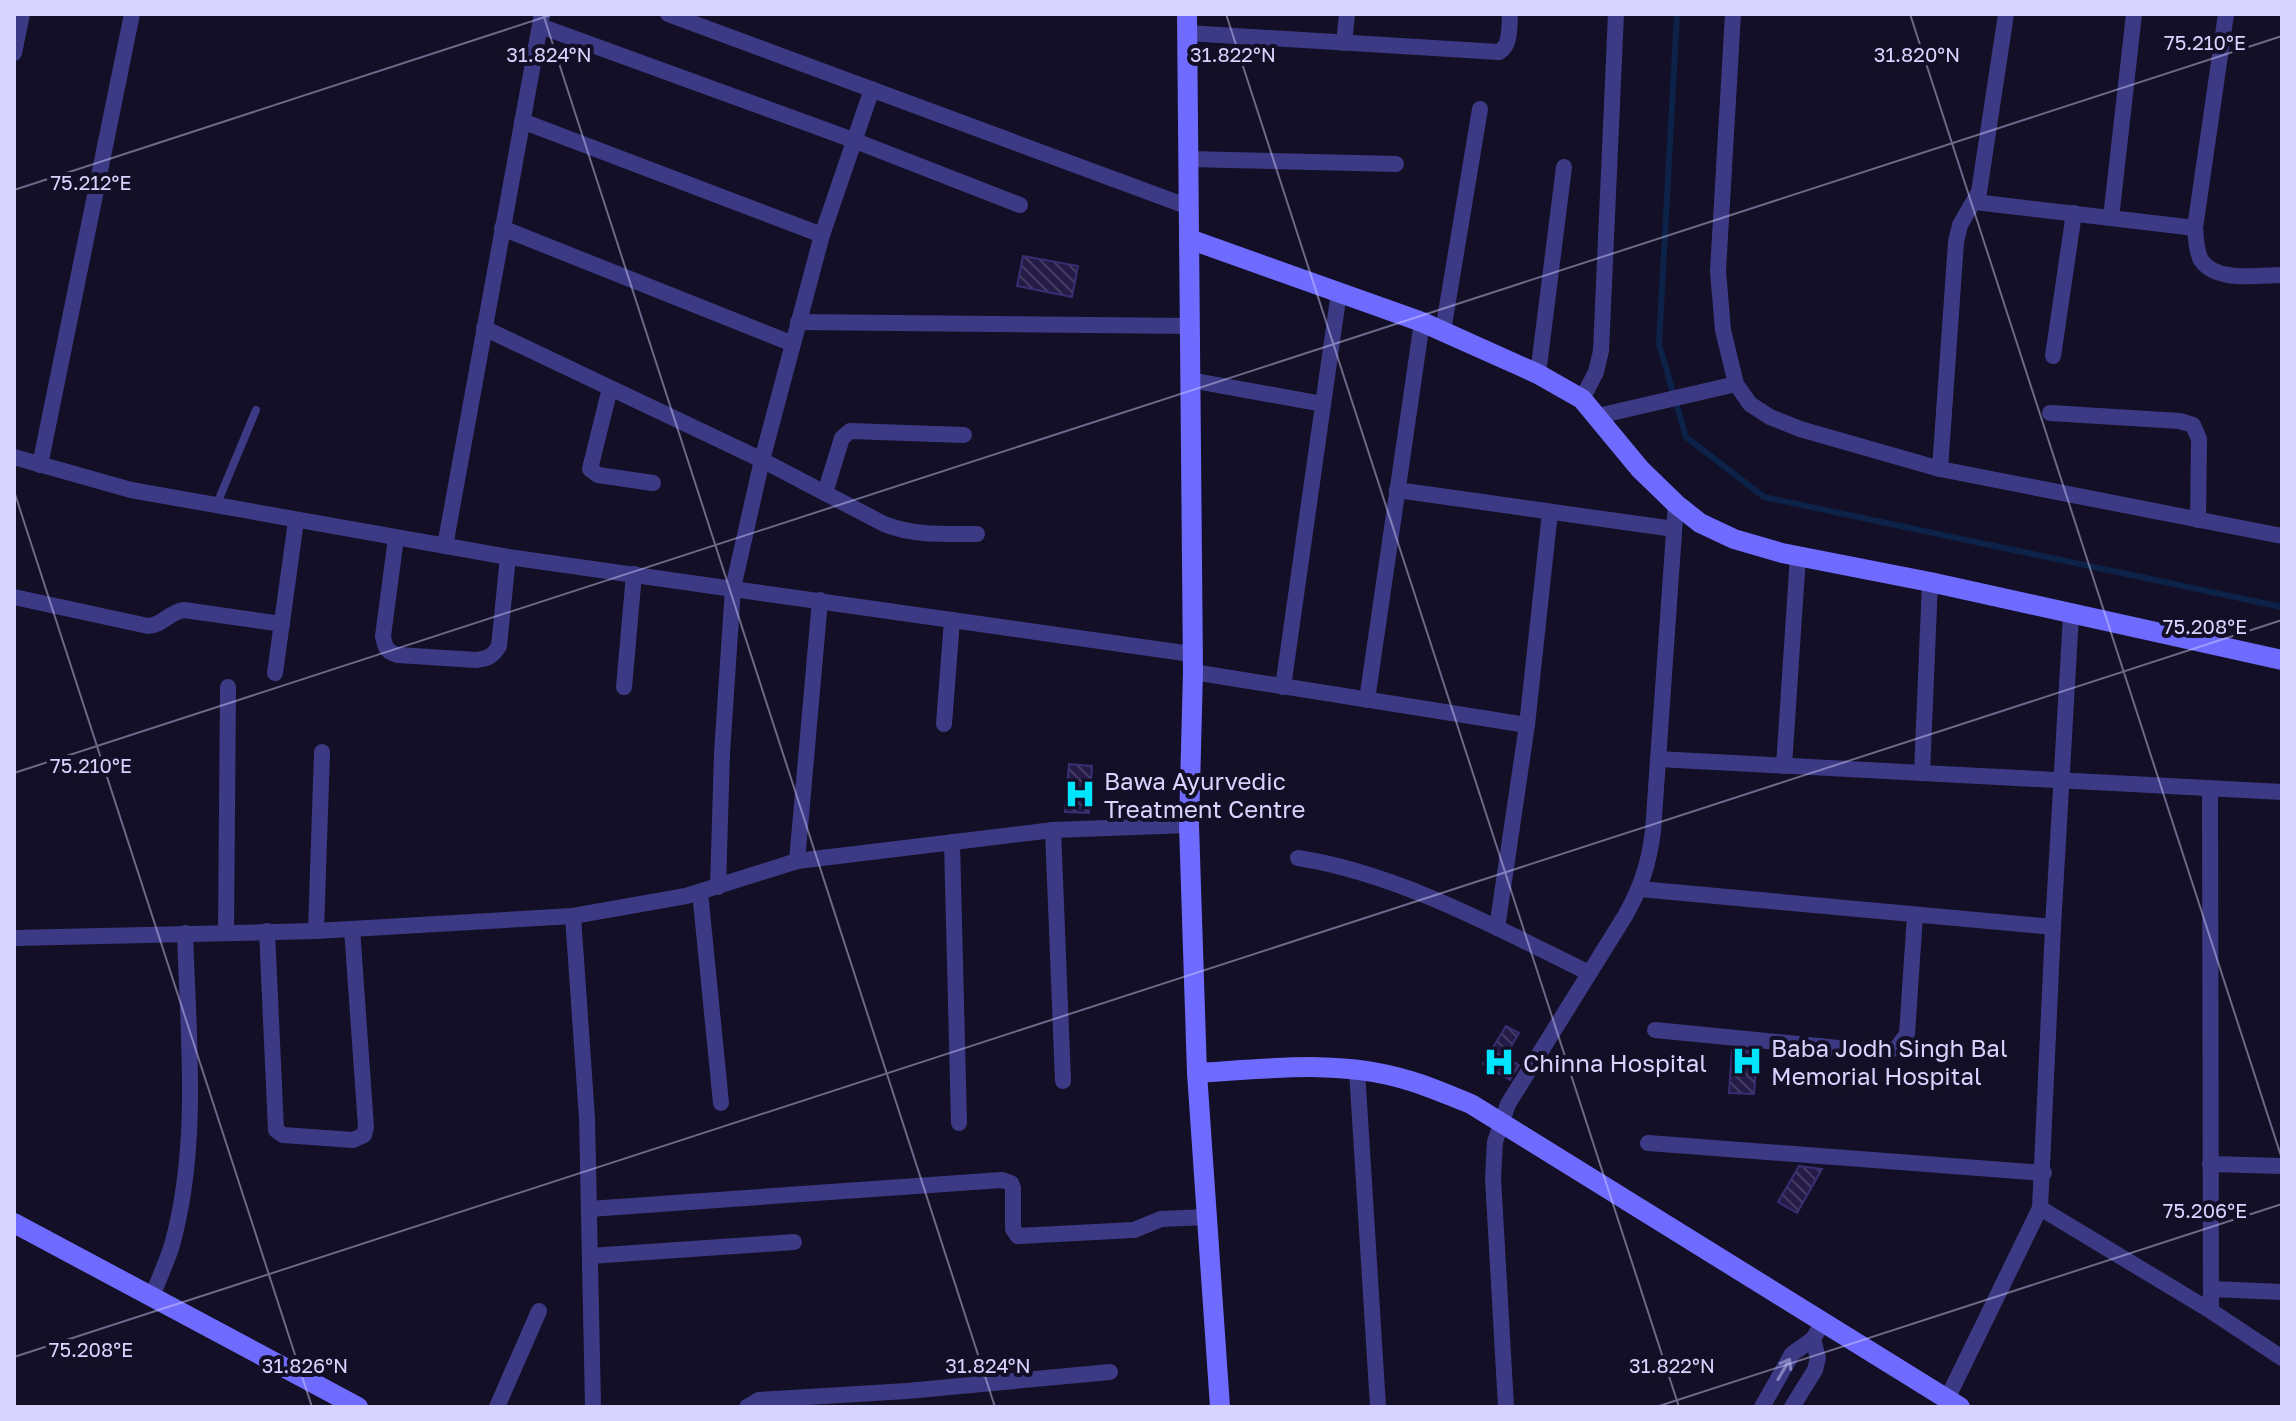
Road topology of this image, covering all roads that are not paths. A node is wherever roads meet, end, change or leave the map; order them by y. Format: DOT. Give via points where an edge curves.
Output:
graph roads {
  1 [pos="22,14"];
  2 [pos="132,14"];
  3 [pos="668,14"];
  4 [pos="1347,14"];
  5 [pos="1510,14"];
  6 [pos="1616,14"];
  7 [pos="1733,14"];
  8 [pos="2006,14"];
  9 [pos="2134,14"];
  10 [pos="2226,14"];
  11 [pos="541,20"];
  12 [pos="1187,23"];
  13 [pos="1344,43"];
  14 [pos="14,53"];
  15 [pos="872,89"];
  16 [pos="1480,109"];
  17 [pos="522,121"];
  18 [pos="853,140"];
  19 [pos="1189,159"];
  20 [pos="1396,164"];
  21 [pos="1564,167"];
  22 [pos="1975,202"];
  23 [pos="1020,205"];
  24 [pos="1189,207"];
  25 [pos="2074,213"];
  26 [pos="2111,218"];
  27 [pos="502,228"];
  28 [pos="2195,228"];
  29 [pos="822,235"];
  30 [pos="1189,239"];
  31 [pos="2282,275"];
  32 [pos="1339,292"];
  33 [pos="798,322"];
  34 [pos="1422,322"];
  35 [pos="1190,326"];
  36 [pos="484,328"];
  37 [pos="1443,331"];
  38 [pos="793,344"];
  39 [pos="2053,356"];
  40 [pos="1538,374"];
  41 [pos="1190,380"];
  42 [pos="1736,384"];
  43 [pos="610,388"];
  44 [pos="1582,399"];
  45 [pos="1323,404"];
  46 [pos="256,410"];
  47 [pos="2050,413"];
  48 [pos="1598,416"];
  49 [pos="964,435"];
  50 [pos="14,457"];
  51 [pos="762,460"];
  52 [pos="40,465"];
  53 [pos="1940,469"];
  54 [pos="653,483"];
  55 [pos="1397,490"];
  56 [pos="825,493"];
  57 [pos="1676,504"];
  58 [pos="215,507"];
  59 [pos="1550,512"];
  60 [pos="2198,520"];
  61 [pos="296,521"];
  62 [pos="1674,529"];
  63 [pos="977,534"];
  64 [pos="2282,536"];
  65 [pos="396,538"];
  66 [pos="445,546"];
  67 [pos="1798,556"];
  68 [pos="508,557"];
  69 [pos="634,574"];
  70 [pos="1930,582"];
  71 [pos="733,588"];
  72 [pos="14,597"];
  73 [pos="820,600"];
  74 [pos="2071,615"];
  75 [pos="952,620"];
  76 [pos="282,624"];
  77 [pos="2282,660"];
  78 [pos="1192,663"];
  79 [pos="275,673"];
  80 [pos="228,687"];
  81 [pos="624,687"];
  82 [pos="1283,687"];
  83 [pos="1367,700"];
  84 [pos="944,724"];
  85 [pos="1527,725"];
  86 [pos="322,752"];
  87 [pos="1658,759"];
  88 [pos="1784,766"];
  89 [pos="1922,773"];
  90 [pos="2060,780"];
  91 [pos="2210,788"];
  92 [pos="2282,792"];
  93 [pos="1189,825"];
  94 [pos="1053,830"];
  95 [pos="952,842"];
  96 [pos="1298,858"];
  97 [pos="797,861"];
  98 [pos="718,887"];
  99 [pos="1640,889"];
  100 [pos="700,892"];
  101 [pos="1915,915"];
  102 [pos="573,916"];
  103 [pos="2053,927"];
  104 [pos="1497,928"];
  105 [pos="352,929"];
  106 [pos="267,931"];
  107 [pos="316,931"];
  108 [pos="226,932"];
  109 [pos="185,933"];
  110 [pos="14,938"];
  111 [pos="1589,973"];
  112 [pos="1655,1030"];
  113 [pos="1357,1071"];
  114 [pos="1197,1073"];
  115 [pos="1063,1081"];
  116 [pos="721,1103"];
  117 [pos="1500,1122"];
  118 [pos="959,1123"];
  119 [pos="1648,1143"];
  120 [pos="2210,1164"];
  121 [pos="2282,1166"];
  122 [pos="2044,1173"];
  123 [pos="2040,1208"];
  124 [pos="589,1209"];
  125 [pos="1207,1217"];
  126 [pos="14,1223"];
  127 [pos="794,1242"];
  128 [pos="590,1256"];
  129 [pos="2211,1289"];
  130 [pos="2282,1292"];
  131 [pos="152,1297"];
  132 [pos="539,1311"];
  133 [pos="2211,1311"];
  134 [pos="1818,1330"];
  135 [pos="2282,1358"];
  136 [pos="1110,1372"];
  137 [pos="1954,1403"];
  138 [pos="358,1407"];
  139 [pos="497,1407"];
  140 [pos="593,1407"];
  141 [pos="747,1407"];
  142 [pos="1220,1407"];
  143 [pos="1378,1407"];
  144 [pos="1506,1407"];
  145 [pos="1762,1407"];
  146 [pos="1792,1407"];
  1 -- 14 [label="street"];
  2 -- 52 [label="street"];
  3 -- 15 [label="street"];
  4 -- 13 [label="street"];
  5 -- 13 [label="street" via="1507,43 1499,52"];
  6 -- 44 [label="street" via="1601,351"];
  7 -- 42 [label="street" via="1718,271 1721,317"];
  8 -- 22 [label="street"];
  9 -- 26 [label="street"];
  10 -- 28 [label="street"];
  11 -- 17 [label="street"];
  11 -- 18 [label="street"];
  12 -- 13 [label="street"];
  12 -- 19 [label="street"];
  15 -- 18 [label="street"];
  15 -- 24 [label="street"];
  16 -- 37 [label="street"];
  17 -- 27 [label="street"];
  17 -- 29 [label="street"];
  18 -- 23 [label="street"];
  18 -- 29 [label="street"];
  19 -- 20 [label="street"];
  19 -- 24 [label="street"];
  21 -- 40 [label="street"];
  22 -- 25 [label="street"];
  22 -- 53 [label="street" via="1956,242"];
  24 -- 30 [label="street"];
  25 -- 26 [label="street"];
  25 -- 39 [label="street"];
  26 -- 28 [label="street"];
  27 -- 36 [label="street"];
  27 -- 38 [label="street"];
  28 -- 31 [label="street" via="2201,259 2211,269 2228,275"];
  29 -- 33 [label="street"];
  30 -- 32 [label="street"];
  30 -- 35 [label="street"];
  32 -- 34 [label="street"];
  32 -- 45 [label="street"];
  33 -- 35 [label="street"];
  33 -- 38 [label="street"];
  34 -- 37 [label="street"];
  34 -- 55 [label="street"];
  35 -- 41 [label="street"];
  36 -- 43 [label="street"];
  36 -- 66 [label="street"];
  37 -- 40 [label="street"];
  38 -- 51 [label="street"];
  40 -- 44 [label="street"];
  41 -- 45 [label="street"];
  41 -- 78 [label="street"];
  42 -- 48 [label="street"];
  42 -- 53 [label="street" via="1750,404 1770,417"];
  43 -- 51 [label="street"];
  43 -- 54 [label="street" via="590,469 598,475"];
  44 -- 48 [label="street"];
  45 -- 82 [label="street"];
  46 -- 58 [label="lane"];
  47 -- 60 [label="street" via="2193,425 2199,439"];
  48 -- 57 [label="street"];
  49 -- 56 [label="street" via="850,431 842,438"];
  50 -- 52 [label="street"];
  51 -- 56 [label="street"];
  51 -- 71 [label="street"];
  52 -- 58 [label="street"];
  53 -- 60 [label="street"];
  55 -- 59 [label="street"];
  55 -- 83 [label="street"];
  56 -- 63 [label="street" via="904,532"];
  57 -- 62 [label="street"];
  57 -- 67 [label="street" via="1734,539"];
  58 -- 61 [label="street"];
  59 -- 62 [label="street"];
  59 -- 85 [label="street"];
  60 -- 64 [label="street"];
  61 -- 65 [label="street"];
  61 -- 76 [label="street"];
  62 -- 87 [label="street"];
  65 -- 66 [label="street"];
  65 -- 68 [label="street" via="383,636 385,647 398,655 476,660 494,654"];
  66 -- 68 [label="street"];
  67 -- 70 [label="street"];
  67 -- 88 [label="street"];
  68 -- 69 [label="street"];
  69 -- 71 [label="street"];
  69 -- 81 [label="street"];
  70 -- 74 [label="street"];
  70 -- 89 [label="street"];
  71 -- 73 [label="street"];
  71 -- 98 [label="street"];
  72 -- 76 [label="street" via="148,626 184,610"];
  73 -- 75 [label="street"];
  73 -- 97 [label="street"];
  74 -- 77 [label="street"];
  74 -- 90 [label="street"];
  75 -- 78 [label="street"];
  75 -- 84 [label="street"];
  76 -- 79 [label="street"];
  78 -- 82 [label="street"];
  78 -- 93 [label="street"];
  80 -- 108 [label="street"];
  82 -- 83 [label="street"];
  83 -- 85 [label="street"];
  85 -- 104 [label="street"];
  86 -- 107 [label="street"];
  87 -- 88 [label="street"];
  87 -- 99 [label="street" via="1651,846"];
  88 -- 89 [label="street"];
  89 -- 90 [label="street"];
  90 -- 91 [label="street"];
  90 -- 103 [label="street"];
  91 -- 92 [label="street"];
  91 -- 120 [label="street"];
  93 -- 94 [label="street"];
  93 -- 114 [label="street"];
  94 -- 95 [label="street"];
  94 -- 115 [label="street"];
  95 -- 97 [label="street"];
  95 -- 118 [label="street"];
  96 -- 104 [label="street" via="1353,868"];
  97 -- 98 [label="street"];
  98 -- 100 [label="street"];
  99 -- 101 [label="street"];
  99 -- 111 [label="street"];
  100 -- 102 [label="street"];
  100 -- 116 [label="street"];
  101 -- 103 [label="street"];
  101 -- 112 [label="street" via="1907,1034 1897,1048 1879,1052"];
  102 -- 105 [label="street"];
  102 -- 124 [label="street"];
  103 -- 122 [label="street"];
  104 -- 111 [label="street"];
  105 -- 106 [label="street" via="366,1127 364,1135 353,1140 283,1135 276,1130"];
  105 -- 107 [label="street"];
  106 -- 107 [label="street"];
  106 -- 108 [label="street"];
  108 -- 109 [label="street"];
  109 -- 110 [label="street"];
  109 -- 131 [label="street" via="190,1131 183,1196"];
  111 -- 117 [label="street"];
  113 -- 114 [label="street" via="1298,1066"];
  113 -- 117 [label="street" via="1405,1079 1471,1104"];
  113 -- 143 [label="street"];
  114 -- 125 [label="street"];
  117 -- 134 [label="street"];
  117 -- 144 [label="street" via="1493,1178"];
  119 -- 122 [label="street"];
  120 -- 121 [label="street"];
  120 -- 129 [label="street"];
  122 -- 123 [label="street"];
  123 -- 133 [label="street"];
  123 -- 137 [label="street"];
  124 -- 125 [label="street" via="1002,1180 1013,1188 1013,1229 1018,1236 1134,1230 1161,1219"];
  124 -- 128 [label="street"];
  125 -- 142 [label="street"];
  126 -- 131 [label="street"];
  127 -- 128 [label="street"];
  128 -- 140 [label="street"];
  129 -- 130 [label="street"];
  129 -- 133 [label="street"];
  131 -- 138 [label="street"];
  132 -- 139 [label="street"];
  133 -- 135 [label="street"];
  134 -- 137 [label="street"];
  145 -- 134 [label="street, one-way" via="1792,1354"];
  134 -- 146 [label="street" via="1815,1370"];
  136 -- 141 [label="street" via="759,1400"];
}
